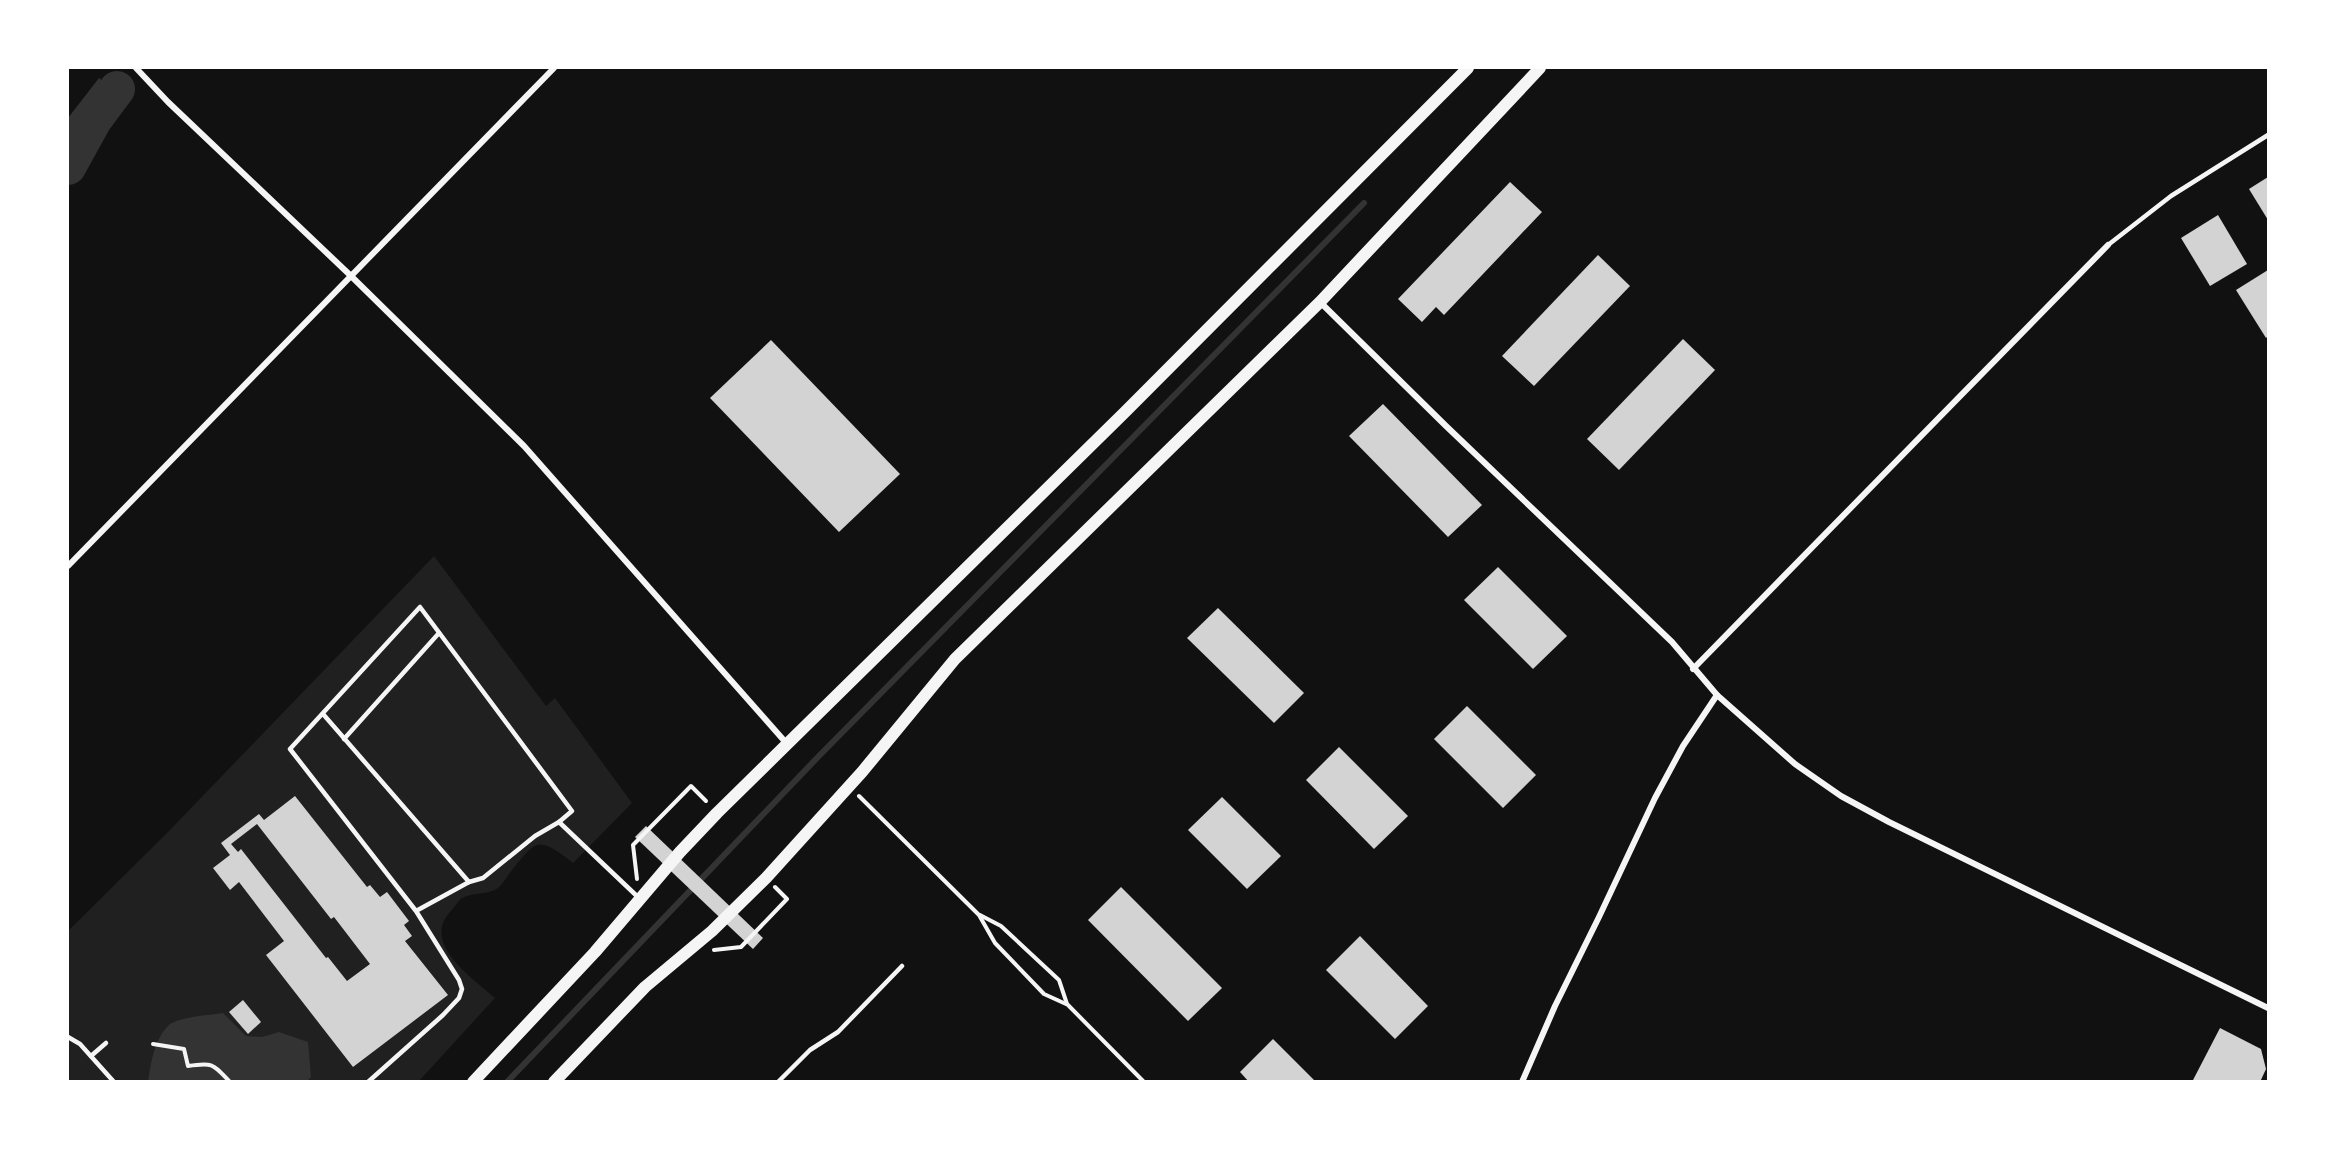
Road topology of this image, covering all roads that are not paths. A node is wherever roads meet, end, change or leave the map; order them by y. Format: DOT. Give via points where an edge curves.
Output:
graph roads {
  1 [pos="136,68"];
  2 [pos="554,68"];
  3 [pos="1468,68"];
  4 [pos="1540,68"];
  5 [pos="2268,135"];
  6 [pos="2108,245"];
  7 [pos="350,275"];
  8 [pos="1320,302"];
  9 [pos="68,566"];
  10 [pos="439,633"];
  11 [pos="1693,669"];
  12 [pos="1717,695"];
  13 [pos="323,714"];
  14 [pos="344,739"];
  15 [pos="788,746"];
  16 [pos="559,822"];
  17 [pos="469,882"];
  18 [pos="640,900"];
  19 [pos="416,911"];
  20 [pos="902,966"];
  21 [pos="2268,1008"];
  22 [pos="68,1037"];
  23 [pos="106,1043"];
  24 [pos="91,1056"];
  25 [pos="114,1082"];
  26 [pos="368,1082"];
  27 [pos="473,1082"];
  28 [pos="554,1082"];
  29 [pos="778,1082"];
  30 [pos="1522,1082"];
  1 -- 7 [label="street"];
  2 -- 7 [label="street"];
  3 -- 15 [label="main road"];
  4 -- 8 [label="main road"];
  5 -- 6 [label="lane" via="2171,196"];
  6 -- 11 [label="street"];
  7 -- 9 [label="street"];
  7 -- 15 [label="street" via="524,446"];
  8 -- 11 [label="street" via="1672,642"];
  8 -- 28 [label="main road" via="955,659 849,787 766,878 712,931 645,987"];
  10 -- 13 [label="lane" via="420,607"];
  10 -- 14 [label="lane"];
  10 -- 16 [label="lane" via="572,811"];
  11 -- 12 [label="street"];
  12 -- 21 [label="street" via="1795,764 1841,796"];
  12 -- 30 [label="street" via="1655,798"];
  13 -- 14 [label="lane"];
  13 -- 19 [label="lane" via="290,749"];
  14 -- 17 [label="lane"];
  15 -- 18 [label="main road" via="717,813"];
  16 -- 17 [label="lane" via="483,878"];
  16 -- 18 [label="lane"];
  17 -- 19 [label="lane"];
  18 -- 27 [label="main road"];
  19 -- 26 [label="lane" via="462,989 443,1015"];
  20 -- 29 [label="lane" via="838,1032 810,1050"];
  22 -- 24 [label="lane"];
  23 -- 24 [label="lane"];
  24 -- 25 [label="lane"];
}
